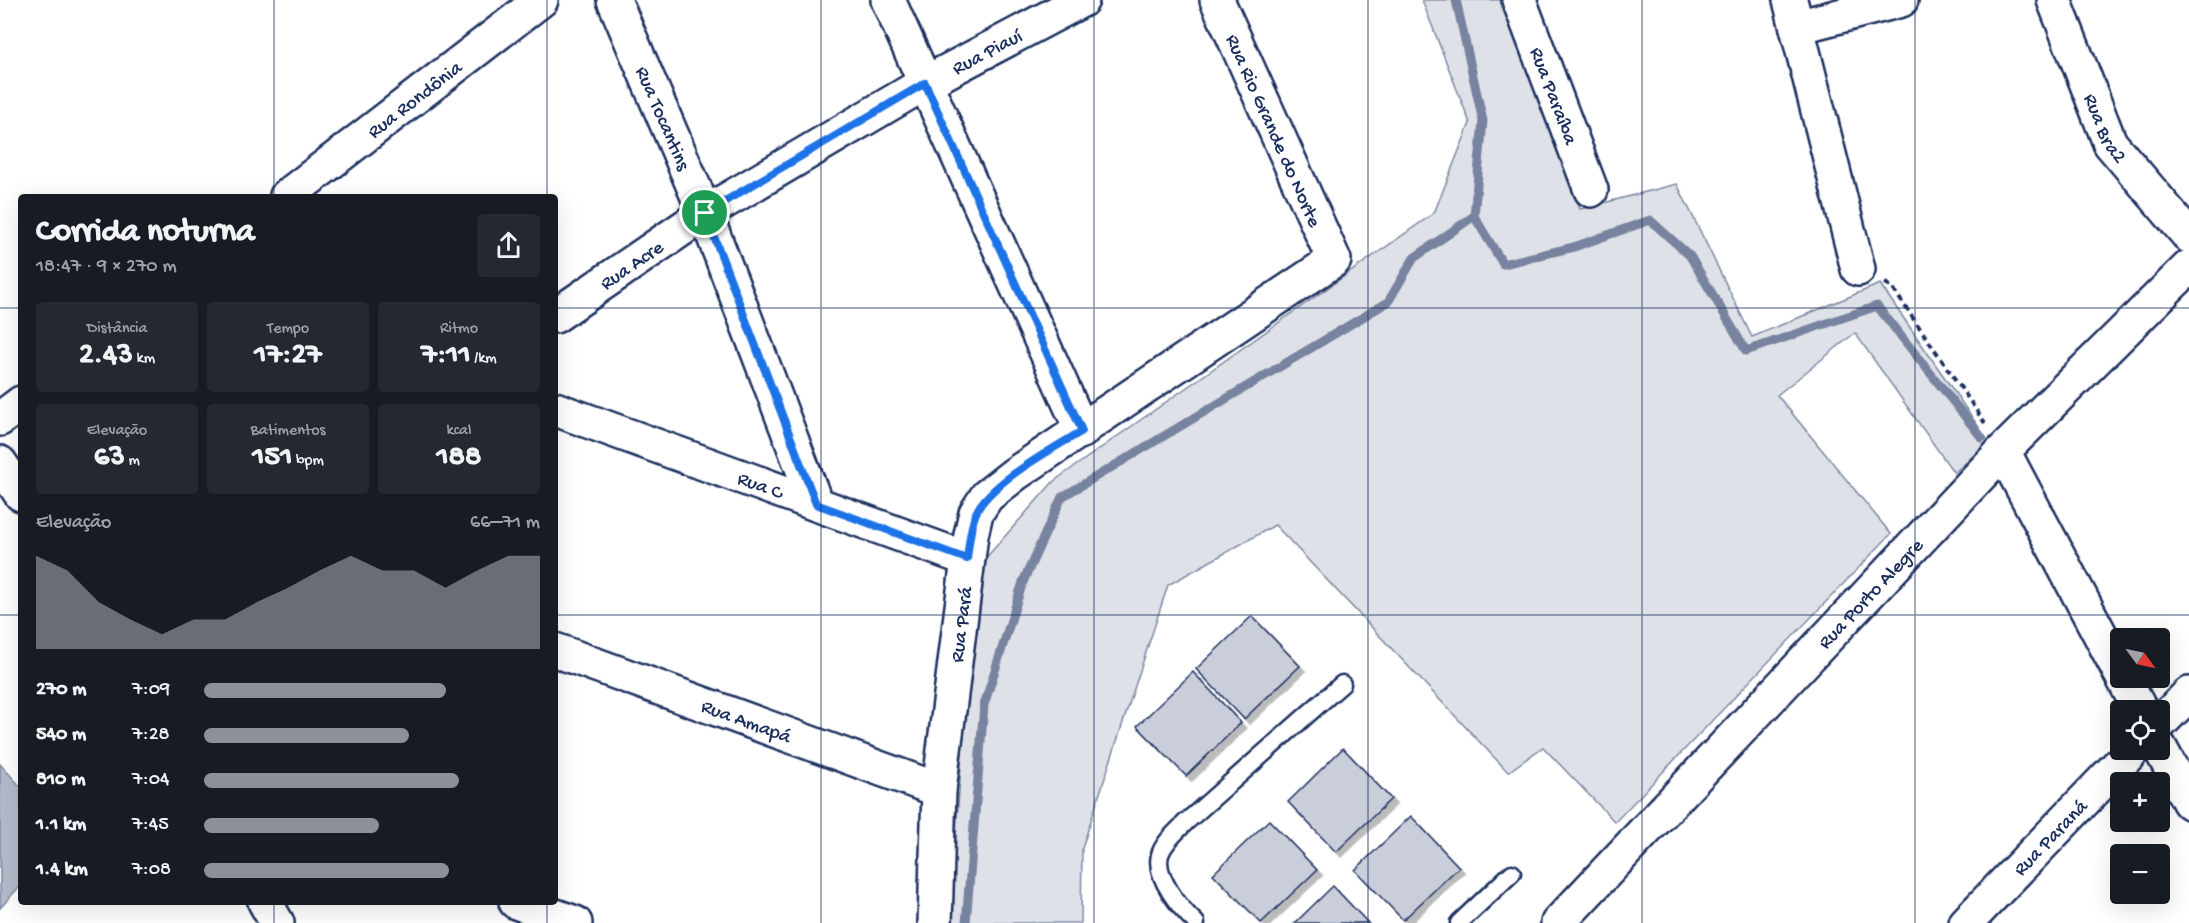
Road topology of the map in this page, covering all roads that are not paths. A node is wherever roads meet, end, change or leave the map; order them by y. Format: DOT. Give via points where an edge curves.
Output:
graph roads {
  1 [pos="541,0"];
  2 [pos="614,0"];
  3 [pos="888,0"];
  4 [pos="1082,0"];
  5 [pos="1217,0"];
  6 [pos="1519,0"];
  7 [pos="1901,0"];
  8 [pos="2054,0"];
  9 [pos="1793,13"];
  10 [pos="925,83"];
  11 [pos="1591,190"];
  12 [pos="290,194"];
  13 [pos="705,213"];
  14 [pos="2189,236"];
  15 [pos="1334,260"];
  16 [pos="2189,267"];
  17 [pos="1858,269"];
  18 [pos="558,314"];
  19 [pos="18,405"];
  20 [pos="558,410"];
  21 [pos="0,419"];
  22 [pos="1082,431"];
  23 [pos="2003,450"];
  24 [pos="0,463"];
  25 [pos="18,490"];
  26 [pos="816,504"];
  27 [pos="967,559"];
  28 [pos="558,651"];
  29 [pos="2110,653"];
  30 [pos="1342,684"];
  31 [pos="2189,694"];
  32 [pos="2170,713"];
  33 [pos="2123,760"];
  34 [pos="2166,760"];
  35 [pos="939,790"];
  36 [pos="2189,802"];
  37 [pos="1512,873"];
  38 [pos="267,905"];
  39 [pos="524,905"];
  40 [pos="277,923"];
  41 [pos="575,923"];
  42 [pos="935,923"];
  43 [pos="1196,923"];
  44 [pos="1459,923"];
  45 [pos="1558,923"];
  46 [pos="1966,923"];
  1 -- 12 [label="street, Rua Rondônia"];
  2 -- 13 [label="street, Rua Tocantins"];
  3 -- 10 [label="street"];
  4 -- 10 [label="street, Rua Piauí"];
  5 -- 15 [label="street, Rua Rio Grande do Norte"];
  6 -- 11 [label="street, Rua Paraíba"];
  7 -- 9 [label="street"];
  8 -- 14 [label="street, Rua Bra2" via="2110,144"];
  9 -- 17 [label="street"];
  10 -- 13 [label="street, Rua Piauí"];
  10 -- 22 [label="street"];
  13 -- 18 [label="street, Rua Acre"];
  13 -- 26 [label="street, Rua Tocantins"];
  15 -- 22 [label="street, Rua Pará"];
  16 -- 23 [label="street, Rua Porto Alegre"];
  19 -- 21 [label="street"];
  20 -- 26 [label="street, Rua C"];
  22 -- 27 [label="street, Rua Pará" via="987,496 976,513"];
  23 -- 29 [label="street"];
  23 -- 45 [label="street, Rua Porto Alegre"];
  24 -- 25 [label="street"];
  26 -- 27 [label="street, Rua C"];
  27 -- 35 [label="street, Rua Pará"];
  28 -- 35 [label="street, Rua Amapá"];
  30 -- 43 [label="lane" via="1169,839 1160,855 1160,869 1183,911"];
  31 -- 32 [label="street"];
  33 -- 46 [label="street, Rua Paraná"];
  34 -- 36 [label="street"];
  35 -- 42 [label="street, Rua Pará"];
  37 -- 44 [label="lane"];
  38 -- 40 [label="street"];
  39 -- 41 [label="street"];
}
